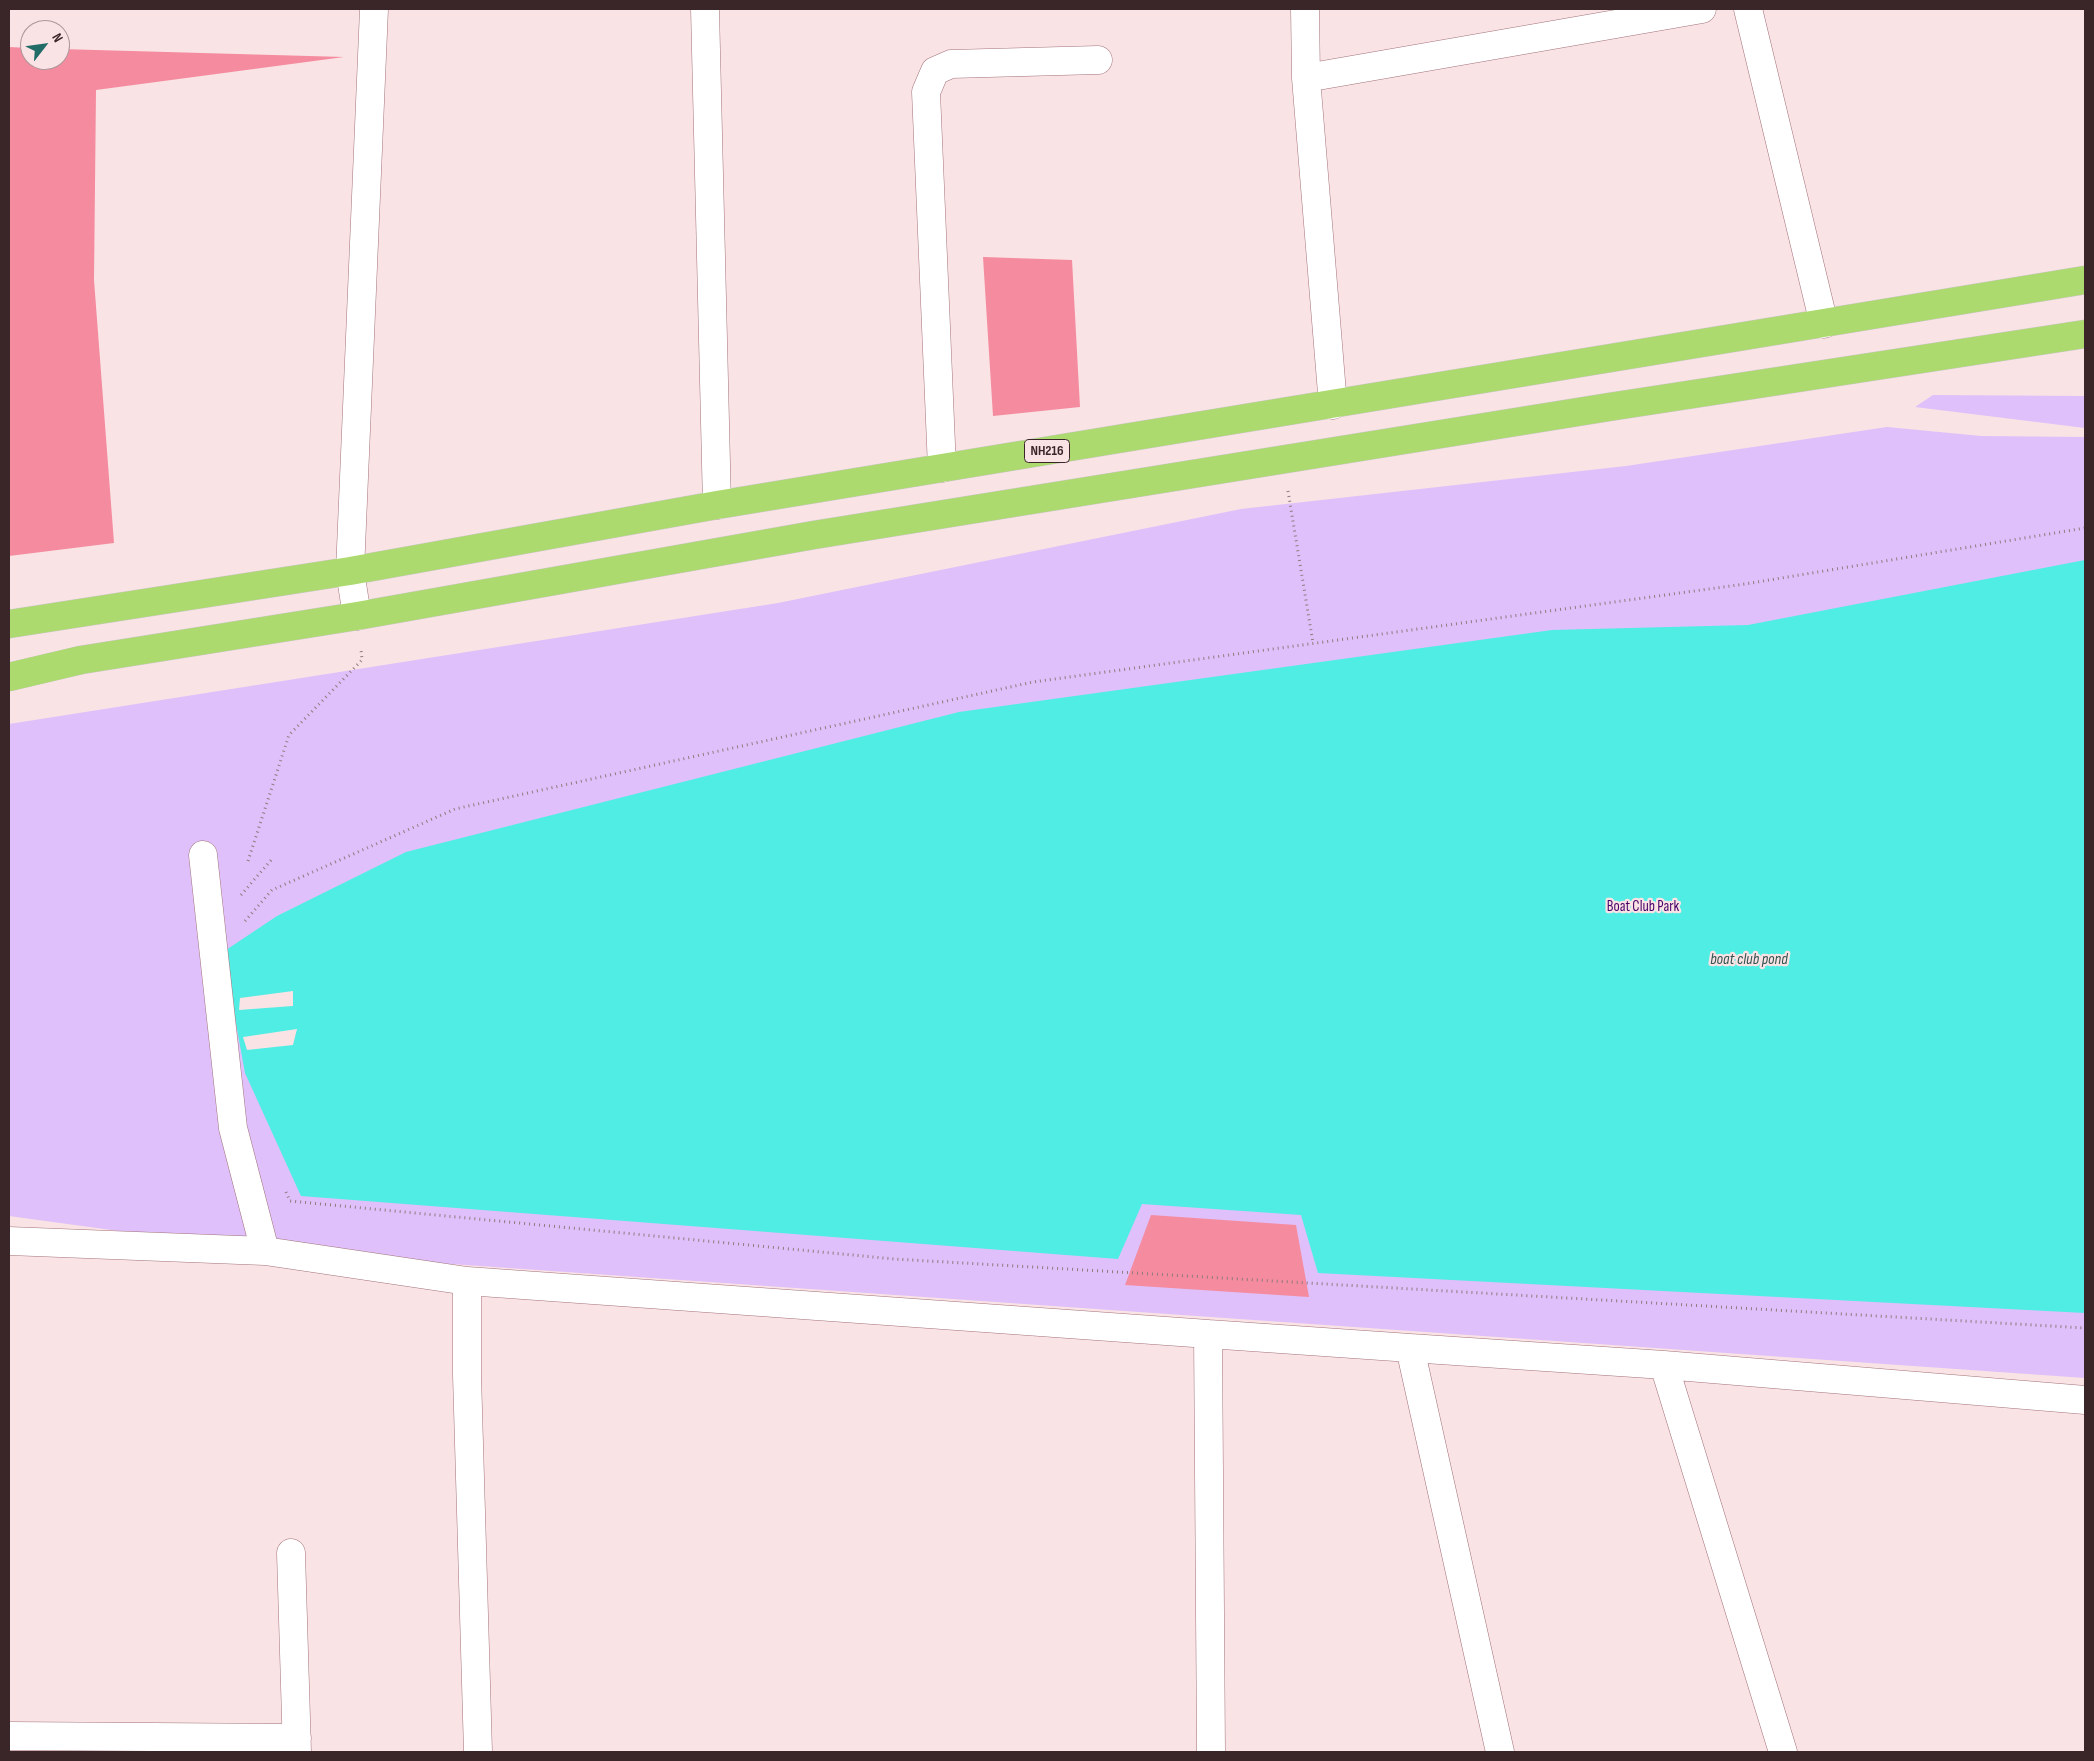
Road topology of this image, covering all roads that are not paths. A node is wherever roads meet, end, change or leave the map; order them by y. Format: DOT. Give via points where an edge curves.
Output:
graph roads {
  1 [pos="374,9"];
  2 [pos="705,9"];
  3 [pos="1305,9"];
  4 [pos="1702,9"];
  5 [pos="1748,9"];
  6 [pos="1592,18"];
  7 [pos="1098,60"];
  8 [pos="1306,78"];
  9 [pos="2085,280"];
  10 [pos="1824,324"];
  11 [pos="2085,334"];
  12 [pos="1332,405"];
  13 [pos="942,468"];
  14 [pos="717,505"];
  15 [pos="350,570"];
  16 [pos="357,616"];
  17 [pos="9,624"];
  18 [pos="9,677"];
  19 [pos="203,855"];
  20 [pos="9,1241"];
  21 [pos="265,1251"];
  22 [pos="467,1281"];
  23 [pos="1208,1334"];
  24 [pos="1410,1348"];
  25 [pos="1664,1366"];
  26 [pos="2085,1400"];
  27 [pos="291,1553"];
  28 [pos="9,1736"];
  29 [pos="297,1745"];
  30 [pos="478,1752"];
  31 [pos="1211,1752"];
  32 [pos="1500,1752"];
  33 [pos="1783,1752"];
  1 -- 15 [label="street"];
  2 -- 14 [label="street"];
  3 -- 8 [label="street"];
  4 -- 6 [label="street"];
  5 -- 10 [label="street"];
  6 -- 8 [label="street"];
  7 -- 13 [label="street" via="951,64 935,71 926,92"];
  8 -- 12 [label="street"];
  9 -- 10 [label="highway, NH216"];
  10 -- 12 [label="highway, NH216"];
  11 -- 16 [label="highway" via="814,534"];
  12 -- 13 [label="highway, NH216"];
  13 -- 14 [label="highway, NH216"];
  14 -- 15 [label="highway, NH216"];
  15 -- 16 [label="street"];
  15 -- 17 [label="highway, NH216"];
  16 -- 18 [label="highway" via="81,660"];
  19 -- 21 [label="street" via="233,1128"];
  20 -- 21 [label="street"];
  21 -- 22 [label="street"];
  22 -- 23 [label="street"];
  22 -- 30 [label="street"];
  23 -- 24 [label="street"];
  23 -- 31 [label="street"];
  24 -- 25 [label="street"];
  24 -- 32 [label="street"];
  25 -- 26 [label="street"];
  25 -- 33 [label="street"];
  27 -- 29 [label="street"];
  28 -- 29 [label="street"];
}
